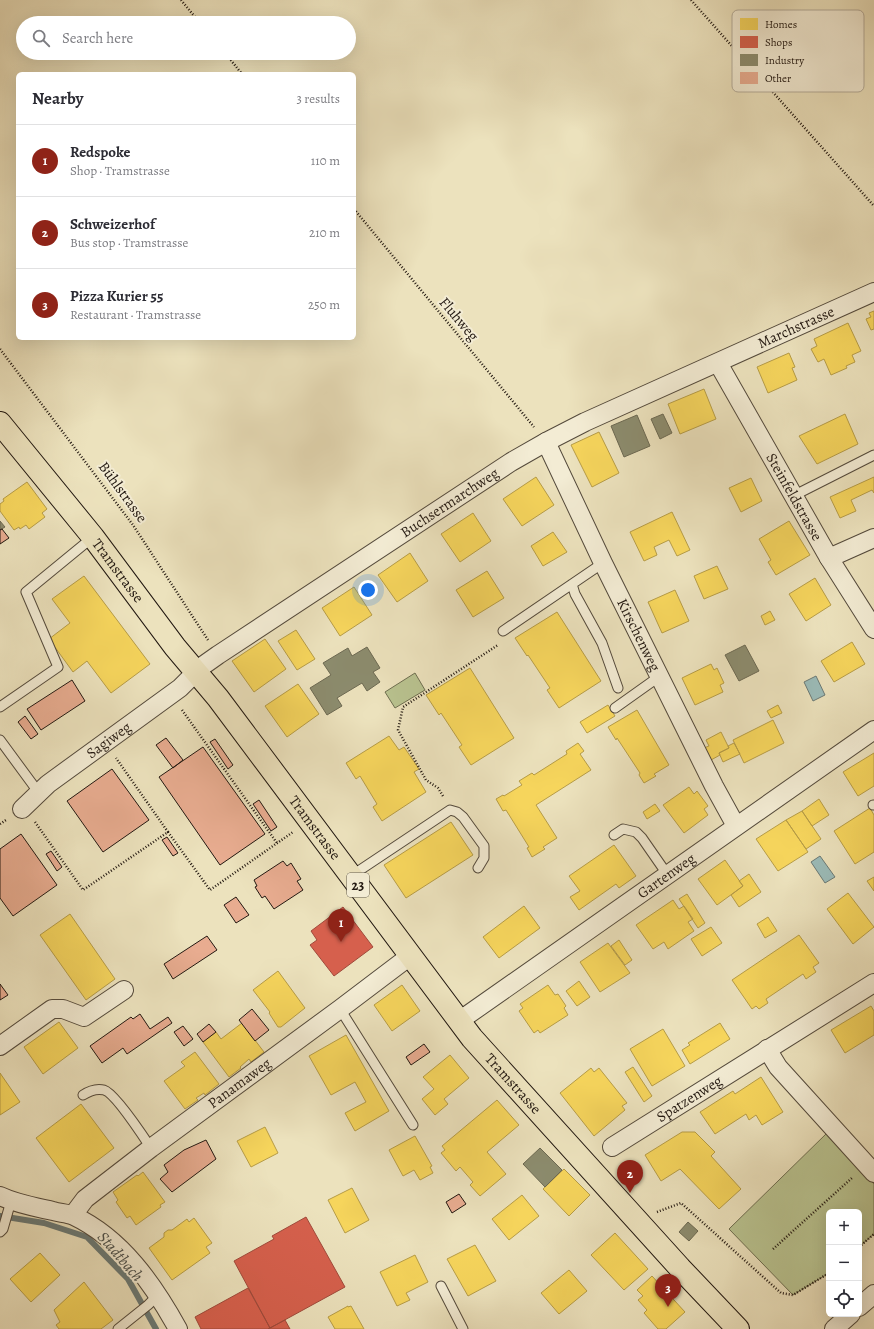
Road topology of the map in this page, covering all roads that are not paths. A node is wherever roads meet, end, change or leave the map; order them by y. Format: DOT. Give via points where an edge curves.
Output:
graph roads {
  1 [pos="874,292"];
  2 [pos="718,363"];
  3 [pos="0,422"];
  4 [pos="546,442"];
  5 [pos="874,455"];
  6 [pos="793,496"];
  7 [pos="93,536"];
  8 [pos="874,538"];
  9 [pos="829,558"];
  10 [pos="603,563"];
  11 [pos="572,584"];
  12 [pos="874,628"];
  13 [pos="503,631"];
  14 [pos="197,672"];
  15 [pos="660,676"];
  16 [pos="618,688"];
  17 [pos="0,707"];
  18 [pos="615,708"];
  19 [pos="874,730"];
  20 [pos="0,740"];
  21 [pos="39,793"];
  22 [pos="23,808"];
  23 [pos="736,826"];
  24 [pos="614,835"];
  25 [pos="478,868"];
  26 [pos="667,874"];
  27 [pos="351,876"];
  28 [pos="410,956"];
  29 [pos="874,982"];
  30 [pos="124,990"];
  31 [pos="340,1010"];
  32 [pos="459,1021"];
  33 [pos="0,1046"];
  34 [pos="767,1049"];
  35 [pos="83,1095"];
  36 [pos="413,1125"];
  37 [pos="612,1147"];
  38 [pos="151,1148"];
  39 [pos="870,1169"];
  40 [pos="6,1203"];
  41 [pos="73,1215"];
  42 [pos="0,1232"];
  43 [pos="441,1286"];
  44 [pos="874,1294"];
  45 [pos="148,1304"];
  46 [pos="862,1304"];
  47 [pos="848,1317"];
  48 [pos="118,1329"];
  49 [pos="178,1329"];
  50 [pos="463,1329"];
  51 [pos="738,1329"];
  52 [pos="834,1329"];
  1 -- 2 [label="street, Marchstrasse"];
  2 -- 4 [label="street, Buchsermarchweg"];
  2 -- 6 [label="street, Steinfeldstrasse"];
  3 -- 7 [label="main road, Tramstrasse / 23"];
  4 -- 10 [label="street, Kirschenweg"];
  4 -- 14 [label="street, Buchsermarchweg" via="218,655"];
  5 -- 6 [label="lane"];
  6 -- 9 [label="street, Steinfeldstrasse"];
  7 -- 14 [label="main road, Tramstrasse / 23" via="175,647"];
  7 -- 17 [label="lane" via="26,592 58,667"];
  8 -- 9 [label="street"];
  9 -- 12 [label="street, Steinfeldstrasse"];
  10 -- 11 [label="lane"];
  10 -- 15 [label="street, Kirschenweg"];
  11 -- 13 [label="lane"];
  11 -- 16 [label="lane" via="602,643"];
  14 -- 21 [label="street, Sagiweg" via="180,688"];
  14 -- 27 [label="main road, Tramstrasse / 23"];
  15 -- 18 [label="lane"];
  15 -- 23 [label="street, Kirschenweg"];
  19 -- 23 [label="street, Gartenweg"];
  20 -- 21 [label="lane"];
  21 -- 22 [label="street, Sagiweg"];
  23 -- 26 [label="street, Gartenweg"];
  24 -- 26 [label="lane" via="623,829 636,832"];
  25 -- 27 [label="lane" via="484,858 484,846 463,817 450,810"];
  26 -- 32 [label="street, Gartenweg"];
  27 -- 28 [label="main road, Tramstrasse / 23"];
  28 -- 31 [label="street, Panamaweg"];
  28 -- 32 [label="main road, Tramstrasse / 23"];
  29 -- 34 [label="street, Spatzenweg"];
  30 -- 33 [label="street" via="84,1018 63,1009 52,1010"];
  31 -- 36 [label="lane"];
  31 -- 38 [label="street, Panamaweg"];
  32 -- 51 [label="main road, Tramstrasse / 23"];
  34 -- 37 [label="street, Spatzenweg"];
  34 -- 39 [label="street" via="778,1067"];
  35 -- 38 [label="lane" via="95,1090 109,1093"];
  38 -- 41 [label="street, Panamaweg" via="84,1199"];
  40 -- 41 [label="street"];
  40 -- 42 [label="lane" via="5,1223"];
  41 -- 45 [label="street" via="100,1232 141,1271"];
  43 -- 50 [label="lane"];
  44 -- 46 [label="street"];
  45 -- 48 [label="lane"];
  45 -- 49 [label="street"];
  47 -- 52 [label="street"];
}
